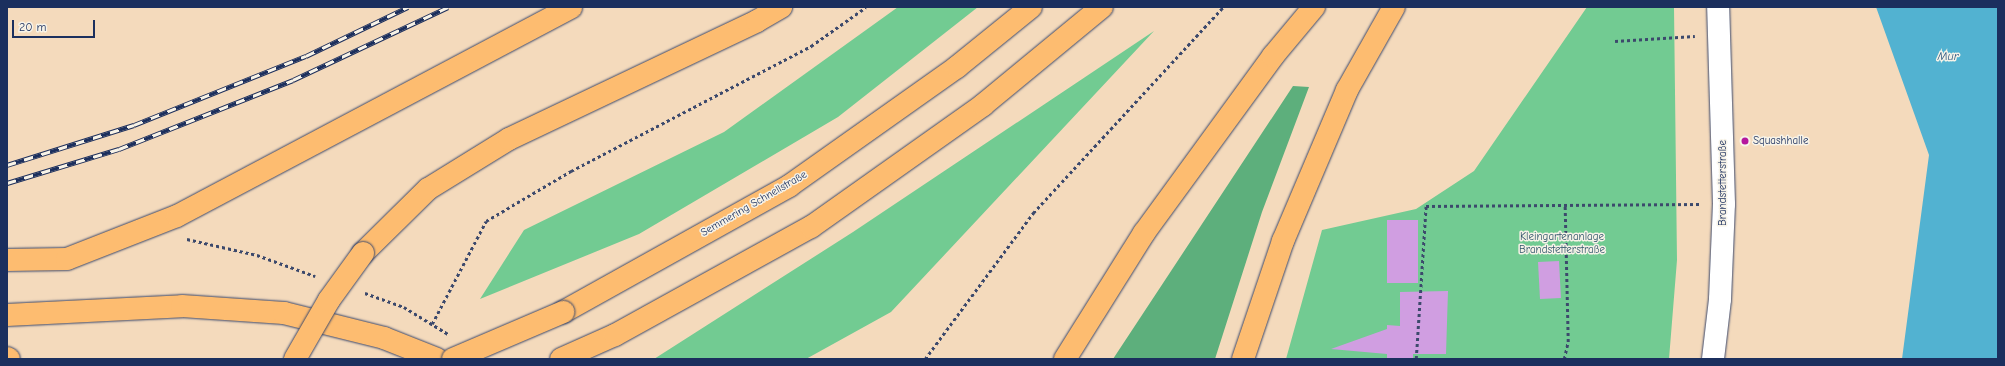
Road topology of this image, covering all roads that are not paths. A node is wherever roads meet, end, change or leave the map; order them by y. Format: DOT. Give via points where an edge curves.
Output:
graph roads {
  1 [pos="571,7"];
  2 [pos="781,7"];
  3 [pos="1031,7"];
  4 [pos="1102,7"];
  5 [pos="1314,7"];
  6 [pos="1394,7"];
  7 [pos="1718,7"];
  8 [pos="7,260"];
  9 [pos="7,315"];
  10 [pos="295,359"];
  11 [pos="436,359"];
  12 [pos="453,359"];
  13 [pos="561,359"];
  14 [pos="1065,359"];
  15 [pos="1243,359"];
  16 [pos="1713,359"];
  1 -- 8 [label="highway" via="177,216 67,259"];
  2 -- 10 [label="highway, bridge" via="757,21 508,139 428,189 363,253 328,300"];
  3 -- 12 [label="highway, Semmering Schnellstraße, bridge" via="957,67 789,186 563,312"];
  4 -- 13 [label="highway" via="983,105 811,227 615,335"];
  5 -- 14 [label="highway" via="1272,56 1144,233"];
  6 -- 15 [label="highway" via="1347,90 1283,241"];
  7 -- 16 [label="street, Brandstetterstraße" via="1724,204 1720,299"];
  9 -- 11 [label="highway" via="182,306 284,312 384,338"];
}
